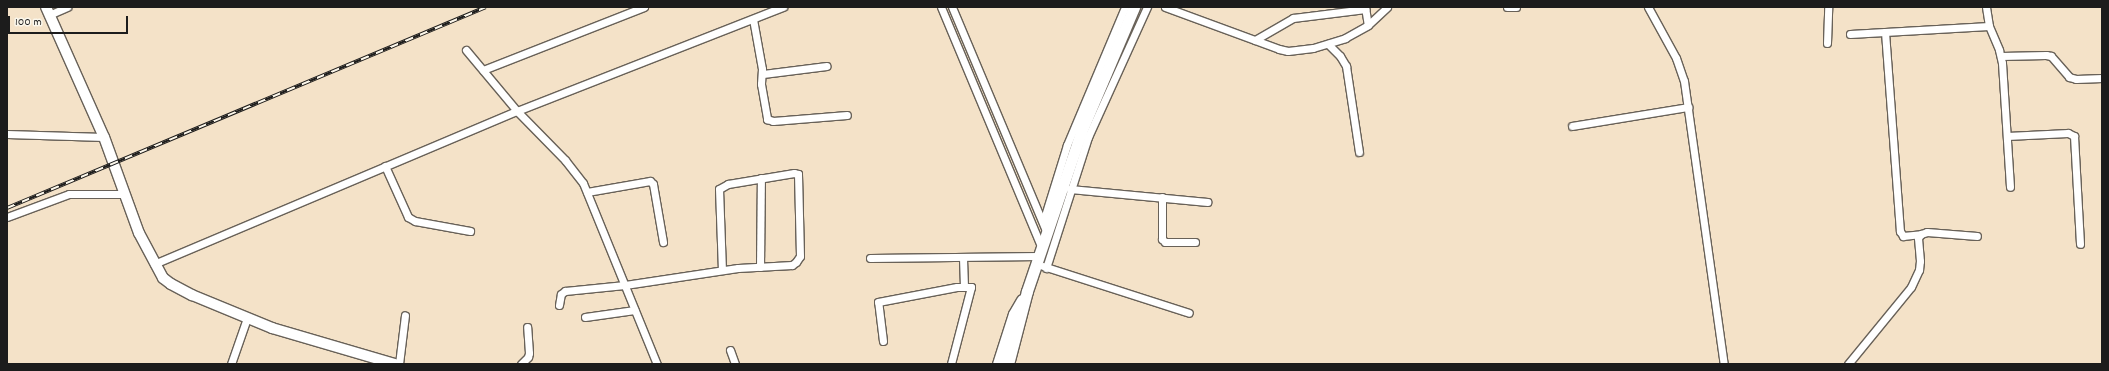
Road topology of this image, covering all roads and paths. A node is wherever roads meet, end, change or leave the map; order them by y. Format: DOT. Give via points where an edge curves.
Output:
graph roads {
  1 [pos="66,7"];
  2 [pos="644,7"];
  3 [pos="783,7"];
  4 [pos="941,7"];
  5 [pos="952,7"];
  6 [pos="1125,7"];
  7 [pos="1134,7"];
  8 [pos="1147,7"];
  9 [pos="1165,7"];
  10 [pos="1387,7"];
  11 [pos="1507,7"];
  12 [pos="1516,7"];
  13 [pos="1648,7"];
  14 [pos="1828,7"];
  15 [pos="1986,7"];
  16 [pos="1365,8"];
  17 [pos="48,11"];
  18 [pos="753,19"];
  19 [pos="1368,25"];
  20 [pos="1989,26"];
  21 [pos="1885,32"];
  22 [pos="1850,34"];
  23 [pos="1255,40"];
  24 [pos="1827,43"];
  25 [pos="1328,44"];
  26 [pos="466,50"];
  27 [pos="2001,56"];
  28 [pos="826,66"];
  29 [pos="482,70"];
  30 [pos="763,74"];
  31 [pos="2102,78"];
  32 [pos="1688,107"];
  33 [pos="517,111"];
  34 [pos="847,115"];
  35 [pos="1572,126"];
  36 [pos="7,134"];
  37 [pos="2007,136"];
  38 [pos="104,137"];
  39 [pos="1359,152"];
  40 [pos="385,166"];
  41 [pos="761,178"];
  42 [pos="2010,187"];
  43 [pos="1070,189"];
  44 [pos="587,192"];
  45 [pos="124,194"];
  46 [pos="1162,197"];
  47 [pos="1206,202"];
  48 [pos="7,217"];
  49 [pos="1045,228"];
  50 [pos="470,231"];
  51 [pos="1921,234"];
  52 [pos="1977,236"];
  53 [pos="663,242"];
  54 [pos="1195,242"];
  55 [pos="2080,244"];
  56 [pos="870,258"];
  57 [pos="963,258"];
  58 [pos="1041,259"];
  59 [pos="154,264"];
  60 [pos="760,267"];
  61 [pos="722,270"];
  62 [pos="625,285"];
  63 [pos="964,287"];
  64 [pos="1027,290"];
  65 [pos="558,305"];
  66 [pos="635,310"];
  67 [pos="1189,313"];
  68 [pos="404,315"];
  69 [pos="585,316"];
  70 [pos="247,318"];
  71 [pos="527,327"];
  72 [pos="883,341"];
  73 [pos="730,350"];
  74 [pos="231,364"];
  75 [pos="395,364"];
  76 [pos="399,364"];
  77 [pos="521,364"];
  78 [pos="658,364"];
  79 [pos="735,364"];
  80 [pos="950,364"];
  81 [pos="998,364"];
  82 [pos="1008,364"];
  83 [pos="1724,364"];
  84 [pos="1848,364"];
  1 -- 17 [label="street"];
  2 -- 29 [label="street"];
  3 -- 18 [label="street"];
  4 -- 58 [label="street"];
  5 -- 49 [label="street"];
  6 -- 49 [label="street" via="1067,146"];
  7 -- 49 [label="main road" via="1081,132"];
  8 -- 43 [label="street" via="1088,137"];
  9 -- 23 [label="street"];
  10 -- 19 [label="street"];
  11 -- 12 [label="street"];
  13 -- 32 [label="street" via="1681,68"];
  14 -- 24 [label="street"];
  15 -- 20 [label="street"];
  16 -- 19 [label="street"];
  16 -- 23 [label="street" via="1293,18"];
  17 -- 38 [label="main road"];
  18 -- 30 [label="street"];
  18 -- 33 [label="street"];
  19 -- 25 [label="street"];
  20 -- 21 [label="street"];
  20 -- 27 [label="street"];
  21 -- 22 [label="street"];
  21 -- 51 [label="street" via="1900,231 1903,236"];
  23 -- 25 [label="street" via="1288,50"];
  25 -- 39 [label="street" via="1346,66"];
  26 -- 29 [label="street"];
  27 -- 31 [label="street" via="2051,56 2069,77"];
  27 -- 37 [label="street"];
  28 -- 30 [label="street"];
  29 -- 33 [label="street"];
  30 -- 34 [label="street" via="762,92 769,120"];
  32 -- 35 [label="street"];
  32 -- 83 [label="street"];
  33 -- 40 [label="street"];
  33 -- 44 [label="street" via="574,170"];
  36 -- 38 [label="street"];
  37 -- 42 [label="street"];
  37 -- 55 [label="street" via="2068,133 2074,136"];
  38 -- 45 [label="main road"];
  40 -- 50 [label="street" via="408,217 415,221"];
  40 -- 59 [label="street"];
  41 -- 60 [label="street"];
  41 -- 60 [label="street" via="798,174 800,256 792,265"];
  41 -- 61 [label="street" via="724,184 719,189"];
  43 -- 46 [label="street"];
  43 -- 58 [label="street"];
  44 -- 53 [label="street" via="650,181 653,184"];
  44 -- 62 [label="street"];
  45 -- 48 [label="street" via="69,194"];
  45 -- 59 [label="main road"];
  46 -- 47 [label="street"];
  46 -- 54 [label="street" via="1162,239 1165,242"];
  49 -- 58 [label="main road"];
  51 -- 52 [label="street" via="1927,232"];
  51 -- 84 [label="street" via="1918,238 1920,262 1913,283"];
  56 -- 57 [label="street"];
  57 -- 58 [label="street"];
  57 -- 63 [label="street"];
  58 -- 64 [label="main road"];
  58 -- 67 [label="street"];
  59 -- 70 [label="main road" via="171,284"];
  60 -- 61 [label="street"];
  61 -- 62 [label="street"];
  62 -- 65 [label="street" via="565,292 561,294"];
  62 -- 66 [label="street"];
  63 -- 72 [label="street" via="878,302"];
  63 -- 80 [label="street" via="971,287"];
  64 -- 81 [label="main road" via="1014,314"];
  64 -- 82 [label="main road"];
  66 -- 69 [label="street"];
  66 -- 78 [label="street"];
  68 -- 76 [label="street"];
  70 -- 74 [label="street"];
  70 -- 75 [label="main road" via="301,337"];
  71 -- 77 [label="street" via="529,353"];
  73 -- 79 [label="street"];
}
